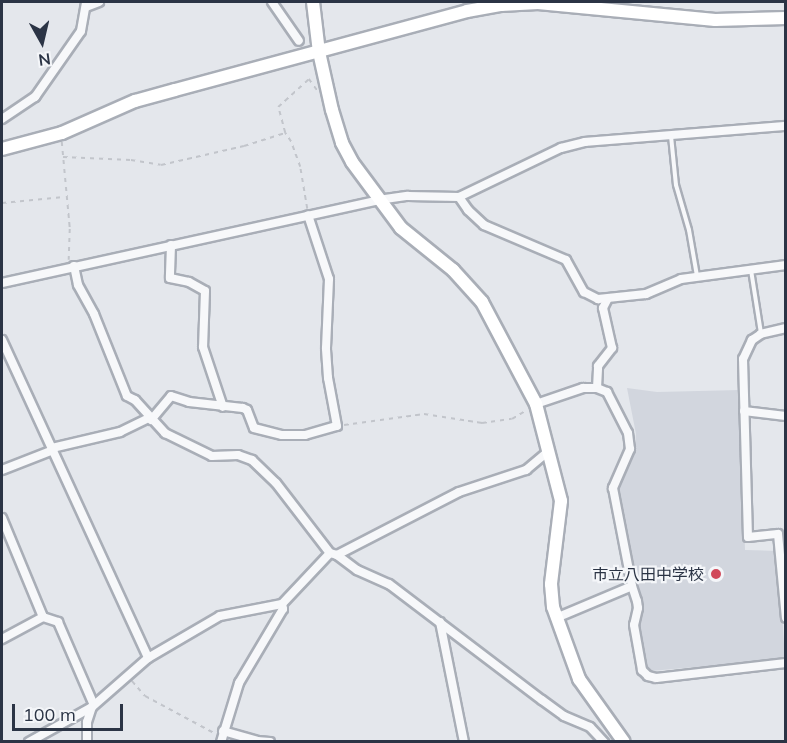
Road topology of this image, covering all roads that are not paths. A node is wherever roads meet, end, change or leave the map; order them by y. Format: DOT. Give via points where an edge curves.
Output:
graph roads {
  1 [pos="99,2"];
  2 [pos="272,2"];
  3 [pos="313,2"];
  4 [pos="86,4"];
  5 [pos="786,18"];
  6 [pos="300,41"];
  7 [pos="319,52"];
  8 [pos="2,119"];
  9 [pos="786,126"];
  10 [pos="671,133"];
  11 [pos="2,149"];
  12 [pos="459,197"];
  13 [pos="378,200"];
  14 [pos="308,215"];
  15 [pos="171,245"];
  16 [pos="786,265"];
  17 [pos="72,266"];
  18 [pos="752,270"];
  19 [pos="697,277"];
  20 [pos="2,283"];
  21 [pos="607,300"];
  22 [pos="786,328"];
  23 [pos="761,334"];
  24 [pos="2,340"];
  25 [pos="597,388"];
  26 [pos="536,404"];
  27 [pos="224,406"];
  28 [pos="744,411"];
  29 [pos="786,416"];
  30 [pos="150,419"];
  31 [pos="52,449"];
  32 [pos="549,452"];
  33 [pos="2,470"];
  34 [pos="2,518"];
  35 [pos="333,554"];
  36 [pos="783,561"];
  37 [pos="632,586"];
  38 [pos="282,604"];
  39 [pos="43,617"];
  40 [pos="556,618"];
  41 [pos="786,618"];
  42 [pos="440,622"];
  43 [pos="2,639"];
  44 [pos="148,658"];
  45 [pos="786,663"];
  46 [pos="93,706"];
  47 [pos="222,736"];
  48 [pos="29,741"];
  49 [pos="87,741"];
  50 [pos="270,741"];
  51 [pos="464,741"];
  52 [pos="604,741"];
  53 [pos="624,741"];
  1 -- 4 [label="street"];
  2 -- 6 [label="street"];
  3 -- 7 [label="street"];
  4 -- 8 [label="street" via="81,31 35,97"];
  5 -- 7 [label="street" via="715,20 538,3 501,5"];
  7 -- 11 [label="street" via="135,101 62,133"];
  7 -- 13 [label="street" via="342,143"];
  9 -- 10 [label="street"];
  10 -- 12 [label="street" via="561,148"];
  10 -- 19 [label="lane" via="676,185"];
  12 -- 13 [label="street"];
  12 -- 21 [label="street" via="484,225 566,260 584,292"];
  13 -- 14 [label="street"];
  13 -- 26 [label="street" via="401,228 453,270 482,302"];
  14 -- 15 [label="street"];
  14 -- 27 [label="street" via="329,279 326,348 337,426 305,435 282,435 254,428 247,410"];
  15 -- 17 [label="street"];
  15 -- 27 [label="street" via="170,278 206,291 203,347"];
  16 -- 18 [label="street"];
  17 -- 20 [label="street"];
  17 -- 30 [label="street" via="127,396"];
  18 -- 19 [label="street"];
  18 -- 23 [label="lane"];
  19 -- 21 [label="street" via="681,279 646,294"];
  21 -- 25 [label="street" via="603,308 612,348 598,366"];
  22 -- 23 [label="street"];
  23 -- 28 [label="street" via="752,340 743,359"];
  24 -- 31 [label="street"];
  25 -- 26 [label="street" via="583,388"];
  25 -- 37 [label="street" via="607,392 628,433 630,449 613,488"];
  26 -- 32 [label="street"];
  27 -- 30 [label="street" via="171,396"];
  28 -- 29 [label="street"];
  28 -- 36 [label="street" via="748,537 778,534"];
  30 -- 31 [label="street" via="120,432"];
  30 -- 35 [label="street" via="165,433 212,456 238,455 252,460 276,483"];
  31 -- 33 [label="street"];
  31 -- 44 [label="street"];
  32 -- 35 [label="street" via="526,470 459,492"];
  32 -- 40 [label="street" via="561,501 550,584"];
  34 -- 39 [label="street"];
  35 -- 38 [label="street"];
  35 -- 42 [label="street" via="389,584"];
  36 -- 41 [label="street"];
  37 -- 40 [label="street"];
  37 -- 45 [label="street" via="638,608 634,625 642,670 648,676"];
  38 -- 44 [label="street" via="220,616"];
  38 -- 47 [label="street" via="283,609 238,683"];
  39 -- 43 [label="street"];
  39 -- 46 [label="street" via="58,622"];
  40 -- 53 [label="street" via="579,679"];
  42 -- 51 [label="street"];
  42 -- 52 [label="street" via="564,716 590,728"];
  44 -- 46 [label="street"];
  46 -- 48 [label="street"];
  46 -- 49 [label="street" via="87,722"];
  47 -- 50 [label="street"];
}
